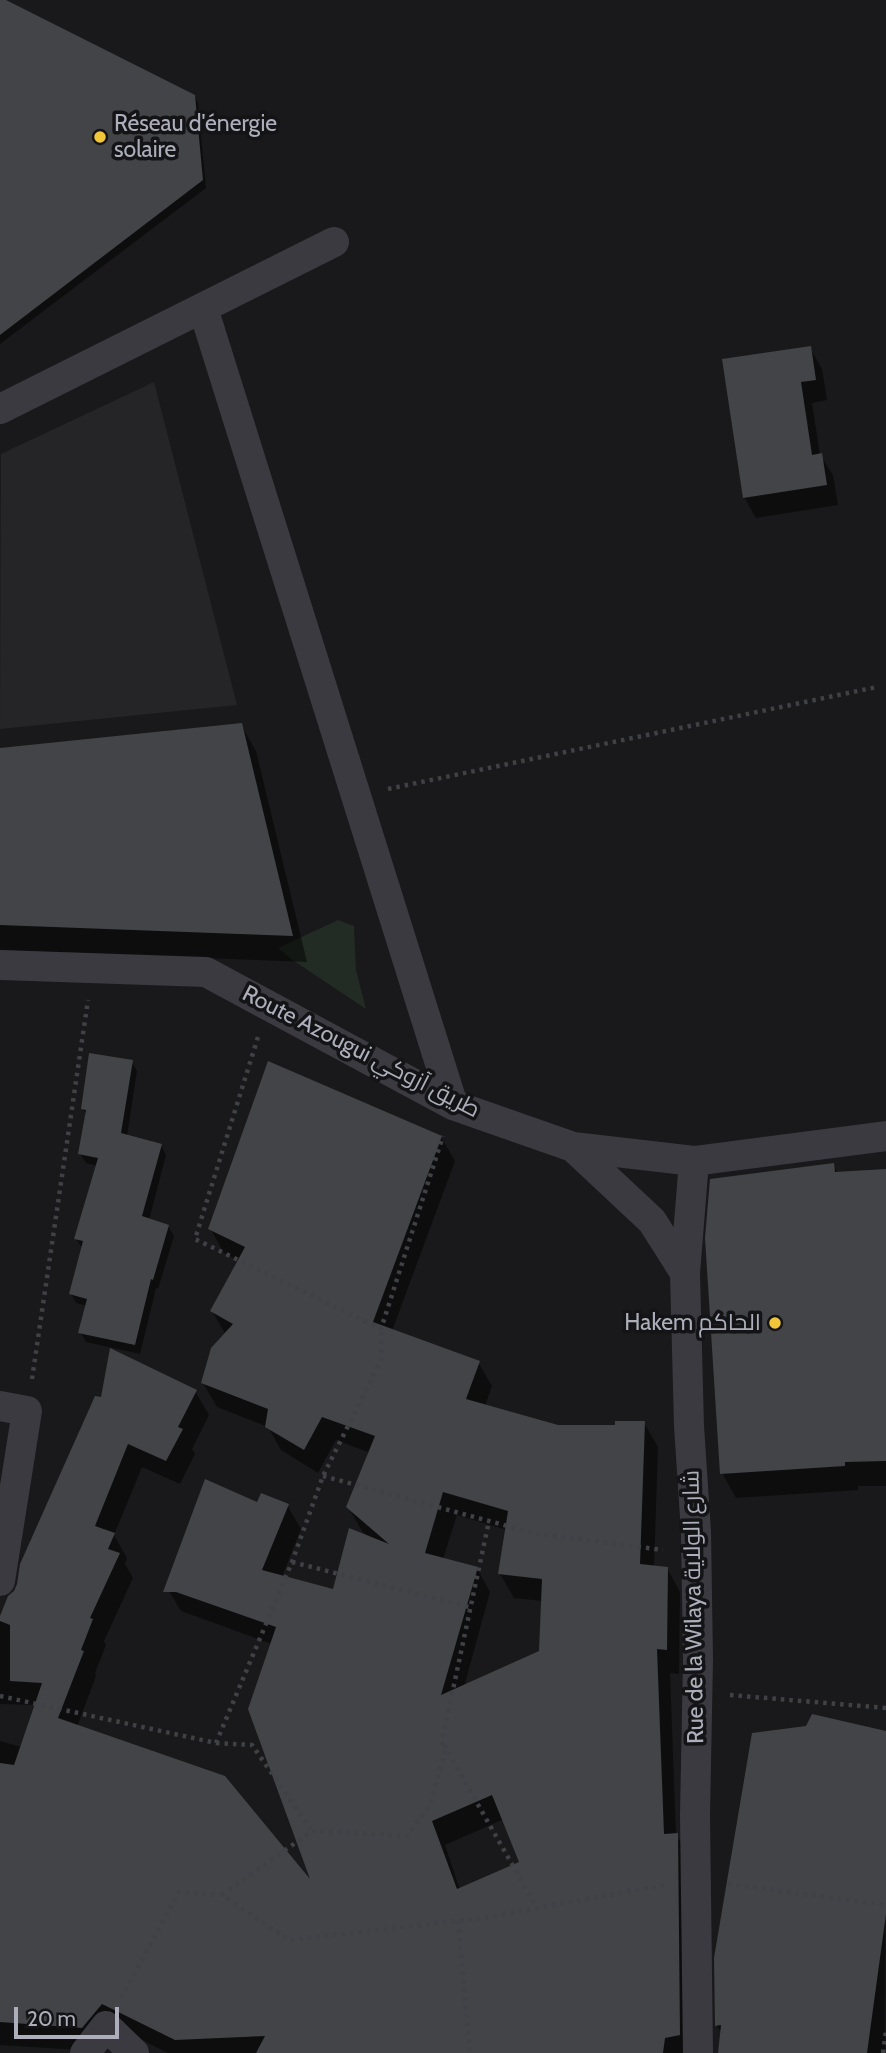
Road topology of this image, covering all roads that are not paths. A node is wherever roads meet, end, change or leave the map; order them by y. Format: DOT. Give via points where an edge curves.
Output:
graph roads {
  1 [pos="334,242"];
  2 [pos="203,308"];
  3 [pos="2,405"];
  4 [pos="0,965"];
  5 [pos="453,1105"];
  6 [pos="886,1136"];
  7 [pos="573,1147"];
  8 [pos="694,1161"];
  9 [pos="685,1273"];
  10 [pos="14,1409"];
  11 [pos="0,1581"];
  12 [pos="85,2053"];
  13 [pos="134,2053"];
  14 [pos="698,2053"];
  1 -- 2 [label="street"];
  2 -- 3 [label="street"];
  2 -- 5 [label="street"];
  4 -- 5 [label="street, Route Azougui طريق آزوكي" via="206,972"];
  5 -- 7 [label="street, Route Azougui طريق آزوكي"];
  6 -- 8 [label="street, Route Azougui طريق آزوكي"];
  7 -- 8 [label="street, Route Azougui طريق آزوكي"];
  7 -- 9 [label="street" via="652,1221"];
  8 -- 9 [label="street, Rue de la Wilaya شارع الولاية"];
  9 -- 14 [label="street, Rue de la Wilaya شارع الولاية" via="696,1554"];
  10 -- 11 [label="street"];
  12 -- 13 [label="street" via="106,2026"];
}
